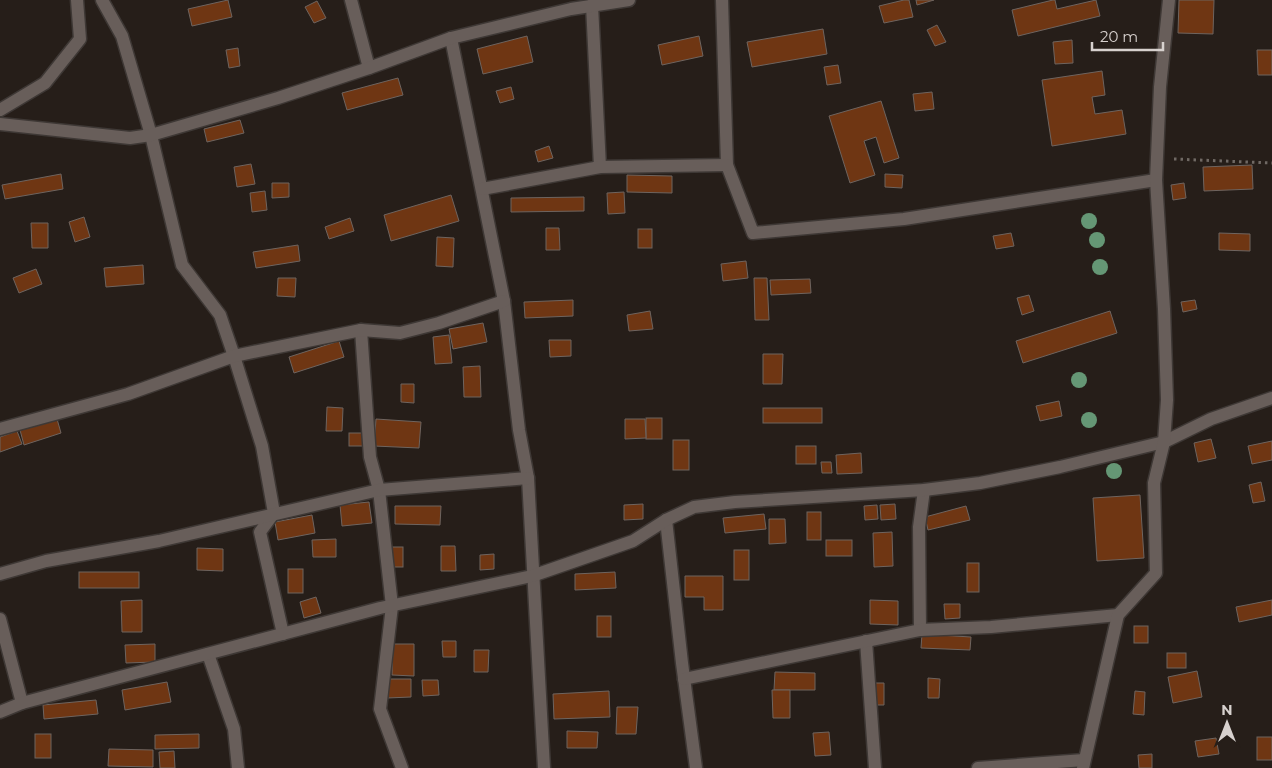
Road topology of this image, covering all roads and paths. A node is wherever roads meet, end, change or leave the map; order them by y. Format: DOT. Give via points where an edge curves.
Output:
graph roads {
  1 [pos="77,0"];
  2 [pos="102,0"];
  3 [pos="351,0"];
  4 [pos="629,0"];
  5 [pos="722,0"];
  6 [pos="1169,0"];
  7 [pos="592,5"];
  8 [pos="451,38"];
  9 [pos="369,68"];
  10 [pos="0,110"];
  11 [pos="0,124"];
  12 [pos="151,135"];
  13 [pos="1156,158"];
  14 [pos="1272,163"];
  15 [pos="727,165"];
  16 [pos="600,167"];
  17 [pos="1156,180"];
  18 [pos="482,189"];
  19 [pos="504,301"];
  20 [pos="361,330"];
  21 [pos="234,356"];
  22 [pos="1272,398"];
  23 [pos="0,429"];
  24 [pos="1164,442"];
  25 [pos="528,478"];
  26 [pos="379,490"];
  27 [pos="924,490"];
  28 [pos="274,513"];
  29 [pos="666,520"];
  30 [pos="0,574"];
  31 [pos="532,576"];
  32 [pos="392,606"];
  33 [pos="1118,615"];
  34 [pos="0,619"];
  35 [pos="920,630"];
  36 [pos="282,634"];
  37 [pos="866,641"];
  38 [pos="208,654"];
  39 [pos="684,679"];
  40 [pos="22,703"];
  41 [pos="0,712"];
  42 [pos="1083,764"];
  43 [pos="238,768"];
  44 [pos="402,768"];
  45 [pos="544,768"];
  46 [pos="696,768"];
  47 [pos="876,768"];
  48 [pos="978,768"];
  1 -- 10 [label="street" via="80,39 45,83"];
  2 -- 12 [label="street" via="122,36"];
  3 -- 9 [label="street"];
  4 -- 7 [label="street"];
  5 -- 15 [label="street"];
  6 -- 13 [label="street"];
  7 -- 8 [label="street"];
  7 -- 16 [label="street"];
  8 -- 9 [label="street"];
  8 -- 18 [label="street"];
  9 -- 12 [label="street"];
  11 -- 12 [label="street" via="130,138"];
  12 -- 21 [label="street" via="182,265 220,315"];
  13 -- 14 [label="path"];
  13 -- 17 [label="street"];
  15 -- 16 [label="street"];
  15 -- 17 [label="street" via="753,233 904,219"];
  16 -- 18 [label="street"];
  17 -- 24 [label="street" via="1167,400"];
  18 -- 19 [label="street"];
  19 -- 20 [label="street" via="400,333"];
  19 -- 25 [label="street"];
  20 -- 21 [label="street"];
  20 -- 26 [label="street" via="370,457"];
  21 -- 23 [label="street" via="128,394"];
  21 -- 28 [label="street" via="262,446"];
  22 -- 24 [label="street" via="1211,418"];
  24 -- 27 [label="street" via="980,483"];
  24 -- 33 [label="street" via="1154,483 1156,573"];
  25 -- 26 [label="street"];
  25 -- 31 [label="street"];
  26 -- 28 [label="street"];
  26 -- 32 [label="street"];
  27 -- 29 [label="street" via="735,502 694,507"];
  27 -- 35 [label="street" via="919,527"];
  28 -- 30 [label="street" via="159,541 46,561"];
  28 -- 36 [label="street" via="260,532"];
  29 -- 31 [label="street" via="633,541"];
  29 -- 39 [label="street"];
  31 -- 32 [label="street"];
  31 -- 45 [label="street"];
  32 -- 36 [label="street"];
  32 -- 44 [label="street" via="380,709"];
  33 -- 35 [label="street"];
  33 -- 42 [label="street"];
  34 -- 40 [label="street"];
  35 -- 37 [label="street"];
  36 -- 38 [label="street"];
  37 -- 39 [label="street"];
  37 -- 47 [label="street"];
  38 -- 40 [label="street"];
  38 -- 43 [label="street" via="234,729"];
  39 -- 46 [label="street"];
  40 -- 41 [label="street"];
  42 -- 48 [label="street"];
}
